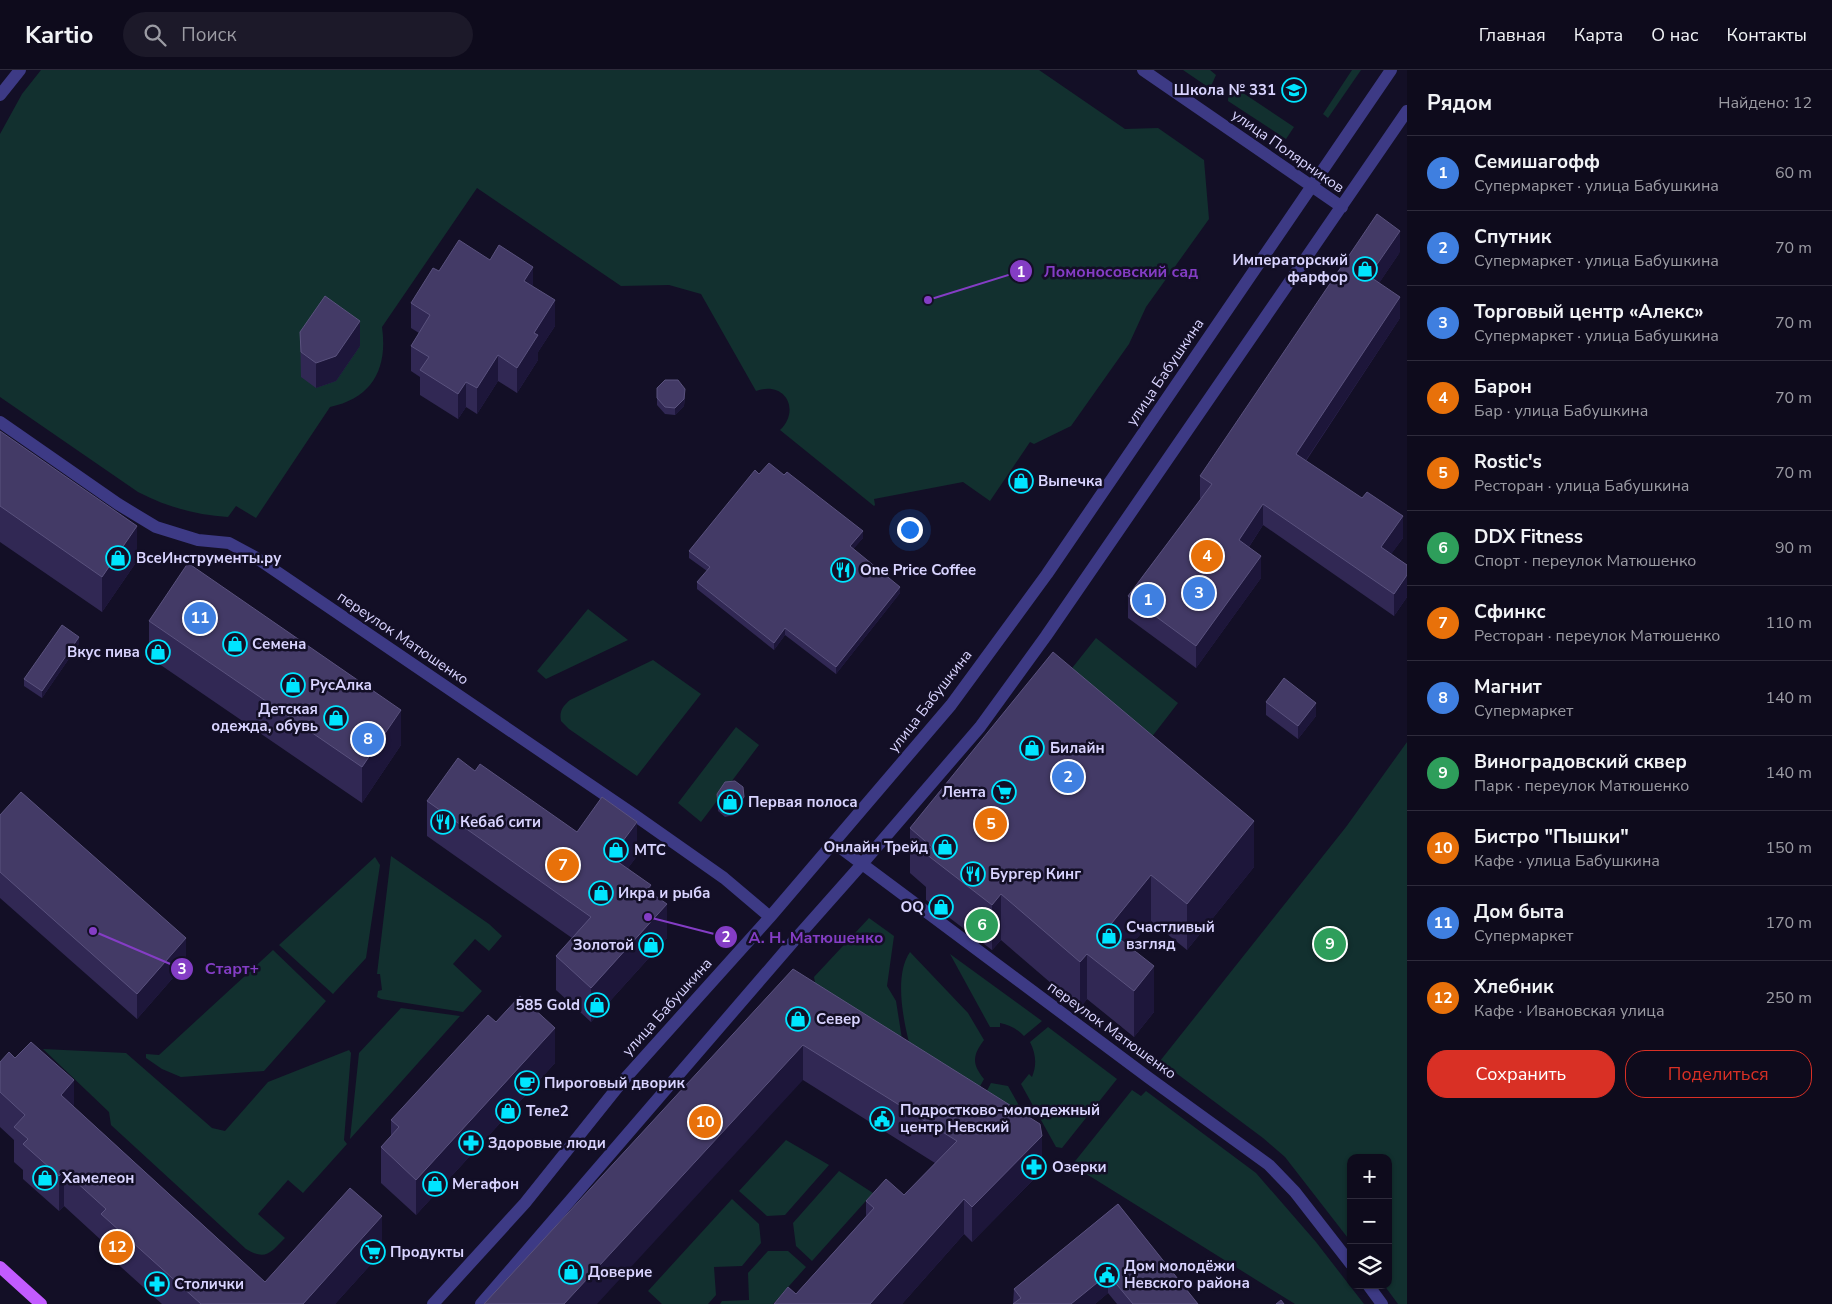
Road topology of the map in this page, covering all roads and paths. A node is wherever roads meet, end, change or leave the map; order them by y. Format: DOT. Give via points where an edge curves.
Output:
graph roads {
  1 [pos="20,70"];
  2 [pos="1142,70"];
  3 [pos="1391,70"];
  4 [pos="0,95"];
  5 [pos="1407,111"];
  6 [pos="1312,187"];
  7 [pos="1342,207"];
  8 [pos="0,422"];
  9 [pos="834,843"];
  10 [pos="862,864"];
  11 [pos="770,917"];
  12 [pos="1347,1259"];
  13 [pos="0,1267"];
  14 [pos="1371,1289"];
  15 [pos="41,1304"];
  16 [pos="433,1304"];
  17 [pos="481,1304"];
  18 [pos="1382,1304"];
  1 -- 4 [label="street"];
  2 -- 6 [label="street, улица Полярников"];
  3 -- 6 [label="street, улица Бабушкина"];
  5 -- 7 [label="street"];
  6 -- 7 [label="street, улица Полярников"];
  6 -- 9 [label="street, улица Бабушкина" via="1047,574 950,705"];
  7 -- 10 [label="street" via="980,727"];
  8 -- 11 [label="street, переулок Матюшенко" via="156,527 198,540 229,543 255,558 648,824 724,878"];
  9 -- 10 [label="street, переулок Матюшенко"];
  9 -- 11 [label="street, улица Бабушкина"];
  10 -- 12 [label="street, переулок Матюшенко" via="1269,1165 1295,1192"];
  10 -- 17 [label="street"];
  11 -- 16 [label="street, улица Бабушкина" via="621,1083 525,1203"];
  13 -- 15 [label="main road"];
  14 -- 18 [label="street"];
}
